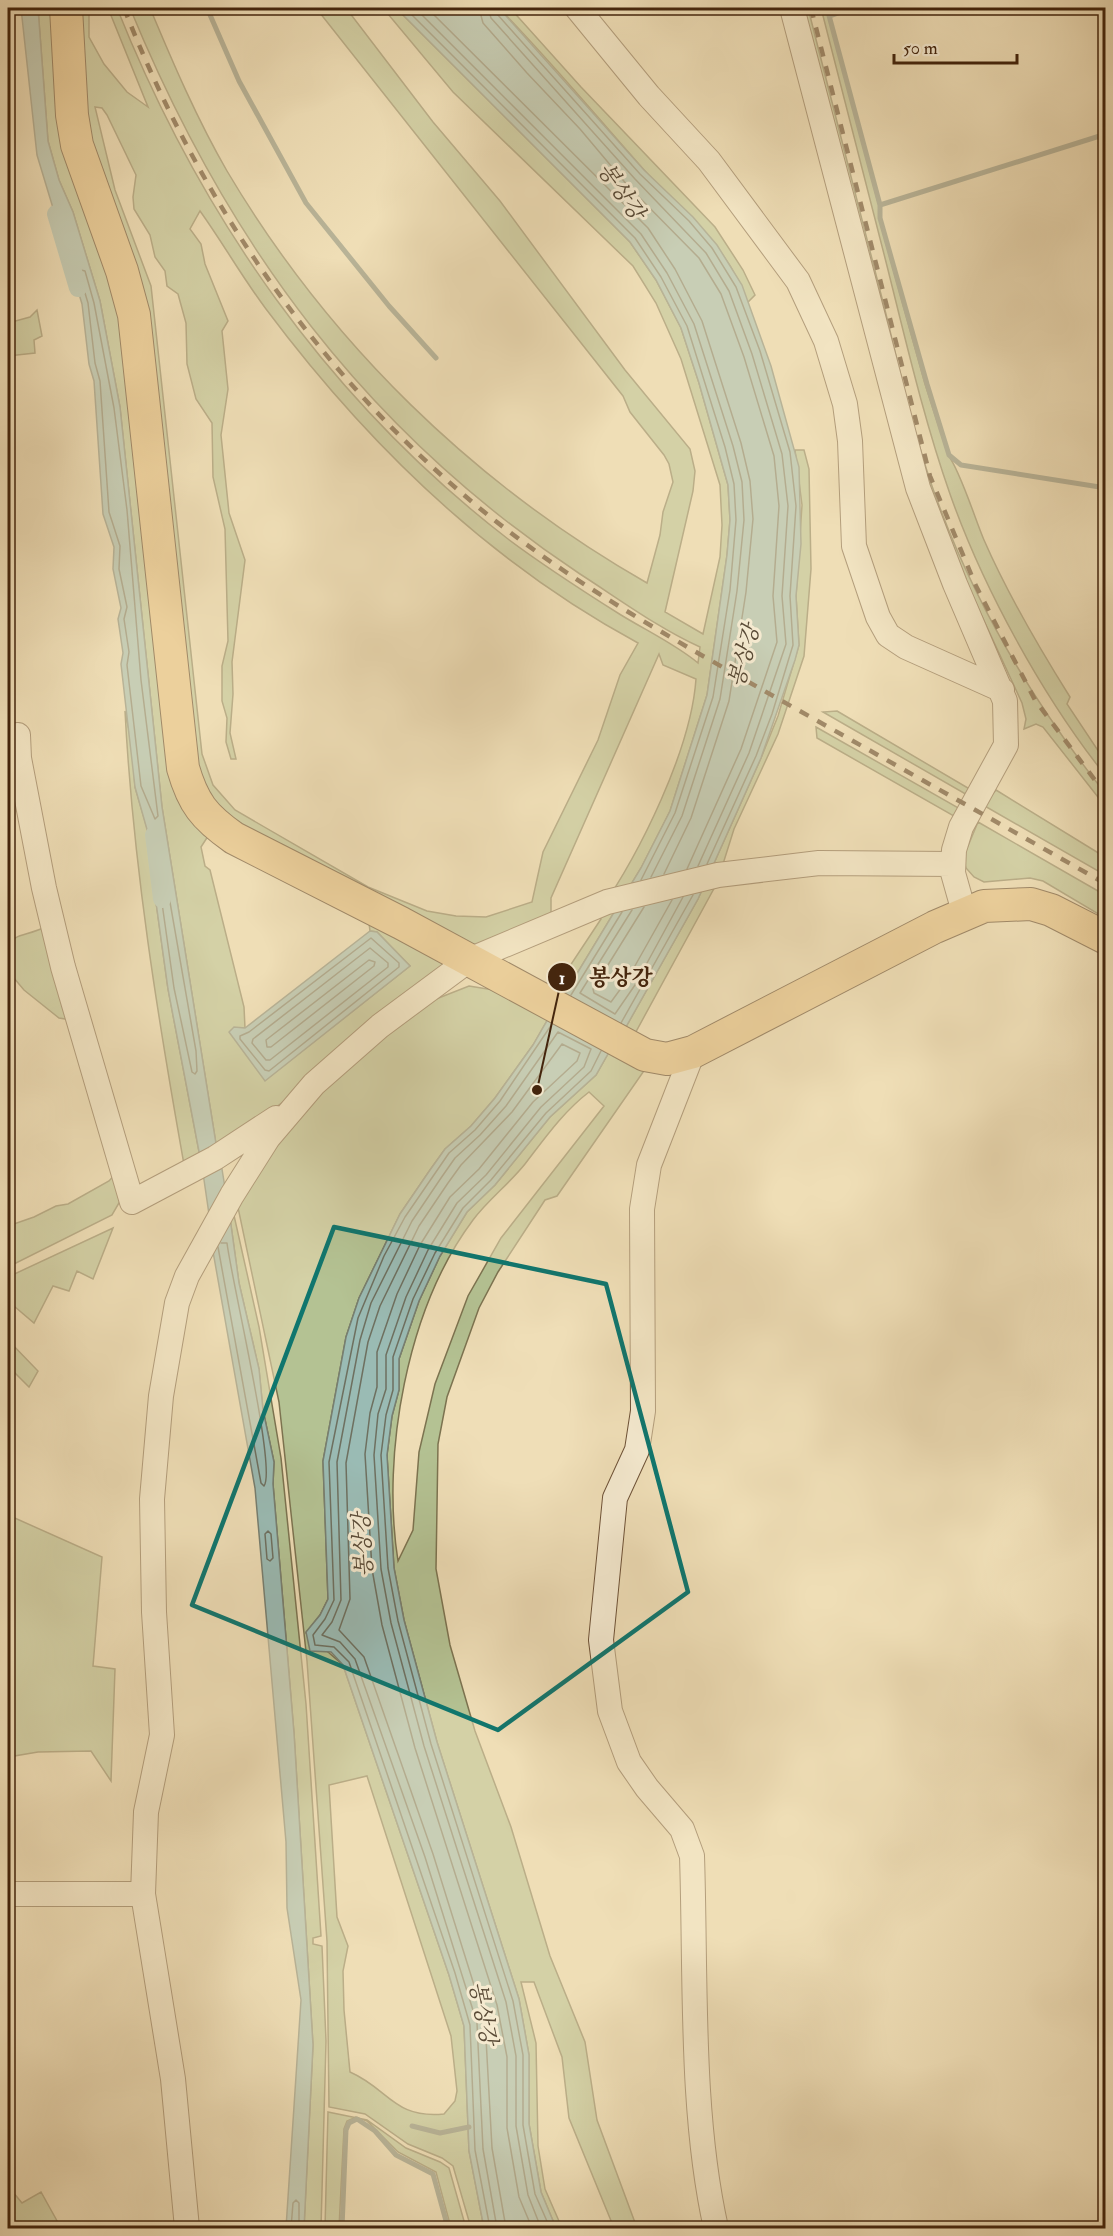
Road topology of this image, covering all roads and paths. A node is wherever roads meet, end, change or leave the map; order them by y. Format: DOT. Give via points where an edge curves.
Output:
graph roads {
  1 [pos="66,8"];
  2 [pos="577,8"];
  3 [pos="792,8"];
  4 [pos="1002,690"];
  5 [pos="18,735"];
  6 [pos="953,864"];
  7 [pos="964,912"];
  8 [pos="1106,938"];
  9 [pos="469,960"];
  10 [pos="693,1052"];
  11 [pos="289,1110"];
  12 [pos="8,1894"];
  13 [pos="142,1894"];
  14 [pos="180,2223"];
  15 [pos="716,2229"];
  1 -- 9 [label="main road" via="77,145 134,315 183,768 193,799 234,838"];
  2 -- 4 [label="street" via="709,161 798,281 826,341 845,404 854,546 888,635"];
  3 -- 4 [label="street" via="918,488"];
  4 -- 6 [label="street" via="1006,745 961,827"];
  5 -- 11 [label="street" via="44,888 63,967 132,1202 215,1158"];
  6 -- 7 [label="street"];
  6 -- 9 [label="street" via="819,863 718,875 607,902"];
  7 -- 8 [label="main road" via="984,906 1031,904"];
  7 -- 10 [label="main road"];
  9 -- 10 [label="main road" via="645,1055 667,1059"];
  9 -- 11 [label="street" via="380,1026"];
  10 -- 15 [label="street" via="649,1165 642,1209 643,1411 636,1450 615,1498 601,1640 610,1711 629,1762 682,1829 692,1856 700,2114"];
  11 -- 13 [label="street" via="232,1195 187,1276 177,1303 161,1396 152,1499 162,1735 146,1812"];
  12 -- 13 [label="street"];
  13 -- 14 [label="street" via="173,2079"];
}
